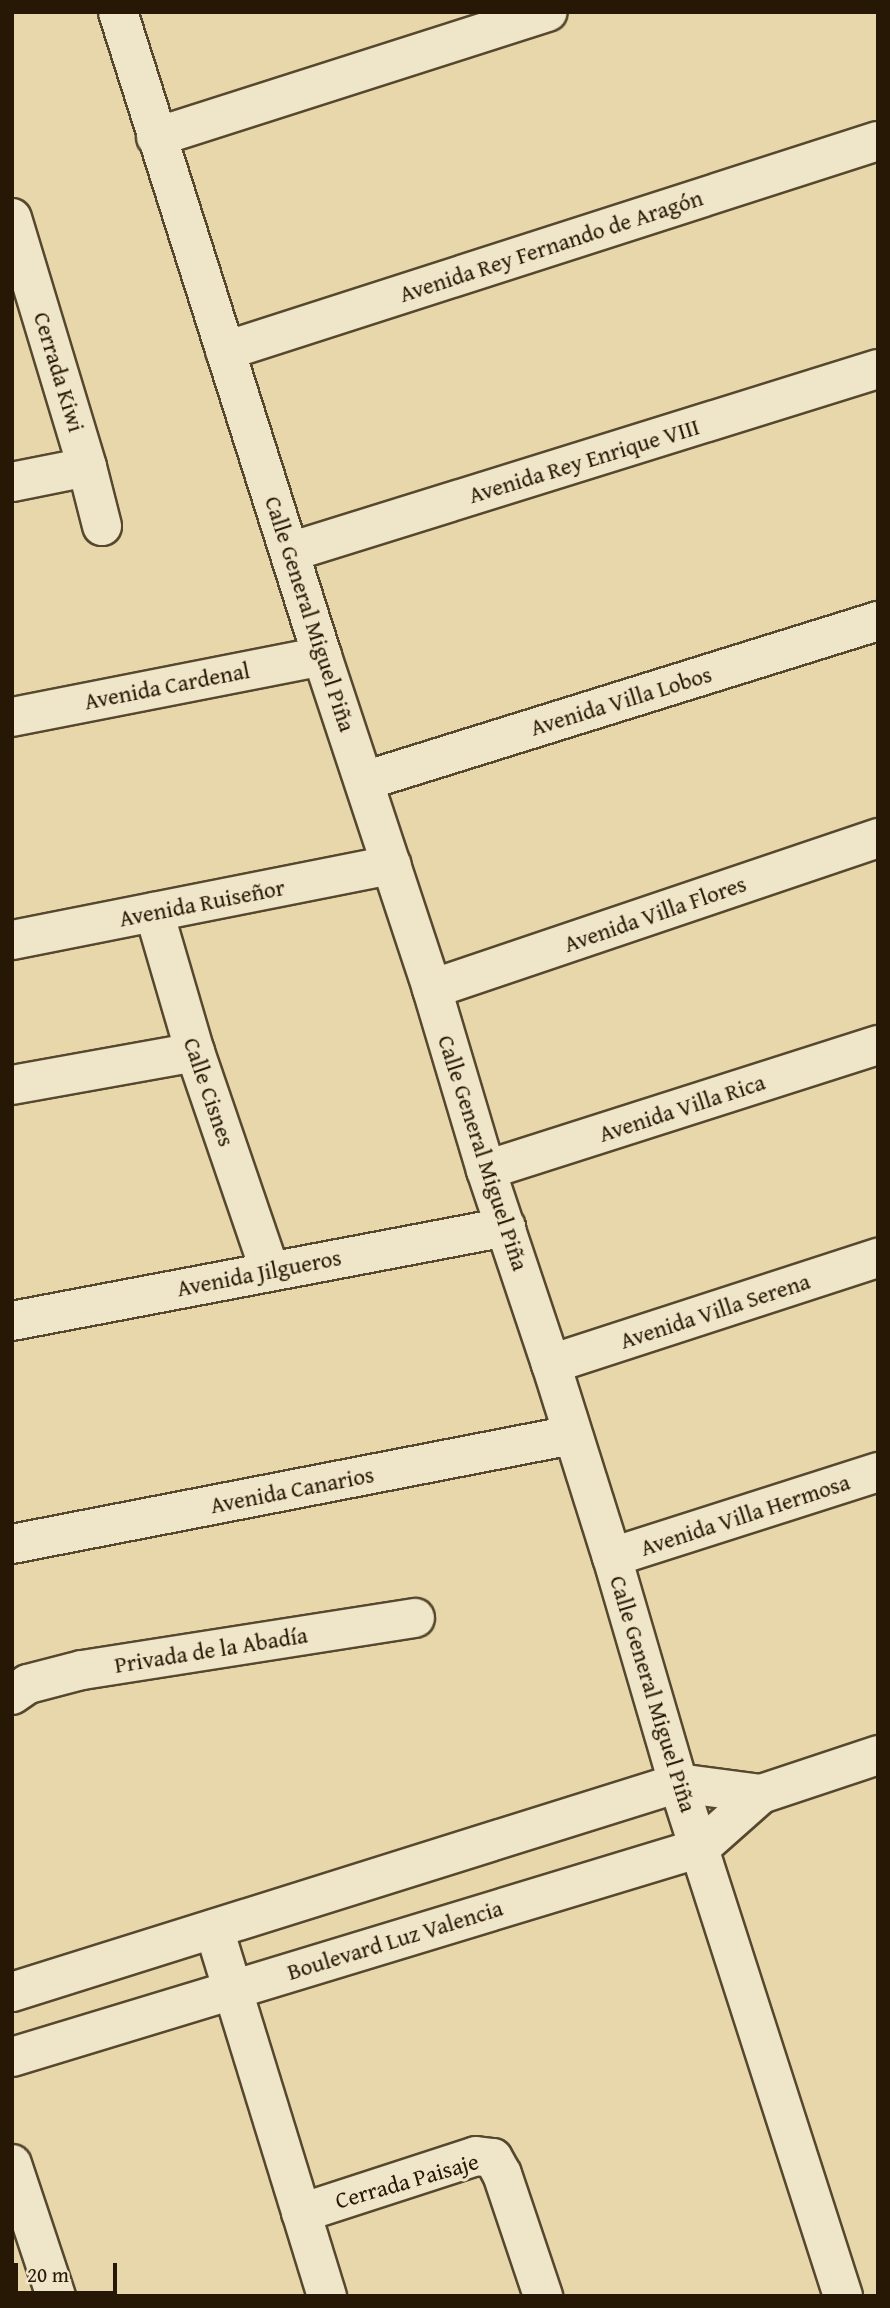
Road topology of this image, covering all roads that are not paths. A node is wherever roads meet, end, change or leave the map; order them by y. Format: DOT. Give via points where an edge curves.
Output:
graph roads {
  1 [pos="118,12"];
  2 [pos="548,12"];
  3 [pos="156,137"];
  4 [pos="878,141"];
  5 [pos="13,224"];
  6 [pos="225,351"];
  7 [pos="878,369"];
  8 [pos="87,467"];
  9 [pos="12,482"];
  10 [pos="102,526"];
  11 [pos="290,552"];
  12 [pos="878,621"];
  13 [pos="322,656"];
  14 [pos="12,717"];
  15 [pos="364,781"];
  16 [pos="878,838"];
  17 [pos="392,865"];
  18 [pos="154,912"];
  19 [pos="12,940"];
  20 [pos="432,989"];
  21 [pos="878,1045"];
  22 [pos="195,1052"];
  23 [pos="12,1085"];
  24 [pos="486,1170"];
  25 [pos="506,1227"];
  26 [pos="878,1258"];
  27 [pos="270,1270"];
  28 [pos="12,1321"];
  29 [pos="551,1364"];
  30 [pos="572,1435"];
  31 [pos="878,1472"];
  32 [pos="12,1544"];
  33 [pos="612,1558"];
  34 [pos="415,1618"];
  35 [pos="12,1695"];
  36 [pos="878,1755"];
  37 [pos="678,1783"];
  38 [pos="761,1794"];
  39 [pos="700,1848"];
  40 [pos="214,1929"];
  41 [pos="232,1990"];
  42 [pos="12,1993"];
  43 [pos="12,2057"];
  44 [pos="12,2164"];
  45 [pos="301,2213"];
  46 [pos="45,2293"];
  47 [pos="327,2296"];
  48 [pos="543,2296"];
  49 [pos="843,2296"];
  1 -- 3 [label="street, Calle General Miguel Piña"];
  2 -- 3 [label="street"];
  3 -- 6 [label="street, Calle General Miguel Piña"];
  4 -- 6 [label="street, Avenida Rey Fernando de Aragón"];
  5 -- 8 [label="street, Cerrada Kiwi"];
  6 -- 11 [label="street, Calle General Miguel Piña"];
  7 -- 11 [label="street, Avenida Rey Enrique VIII"];
  8 -- 9 [label="street"];
  8 -- 10 [label="street, Cerrada Kiwi"];
  11 -- 13 [label="street, Calle General Miguel Piña"];
  12 -- 15 [label="street, Avenida Villa Lobos"];
  13 -- 14 [label="street, Avenida Cardenal"];
  13 -- 15 [label="street, Calle General Miguel Piña"];
  15 -- 17 [label="street, Calle General Miguel Piña"];
  16 -- 20 [label="street, Avenida Villa Flores"];
  17 -- 18 [label="street, Avenida Ruiseñor"];
  17 -- 20 [label="street, Calle General Miguel Piña"];
  18 -- 19 [label="street, Avenida Ruiseñor"];
  18 -- 22 [label="street, Calle Cisnes"];
  20 -- 24 [label="street, Calle General Miguel Piña"];
  21 -- 24 [label="street, Avenida Villa Rica"];
  22 -- 23 [label="street"];
  22 -- 27 [label="street, Calle Cisnes"];
  24 -- 25 [label="street, Calle General Miguel Piña"];
  25 -- 27 [label="street, Avenida Jilgueros"];
  25 -- 29 [label="street, Calle General Miguel Piña"];
  26 -- 29 [label="street, Avenida Villa Serena"];
  27 -- 28 [label="street, Avenida Jilgueros"];
  29 -- 30 [label="street, Calle General Miguel Piña"];
  30 -- 32 [label="street, Avenida Canarios"];
  30 -- 33 [label="street, Calle General Miguel Piña"];
  31 -- 33 [label="street, Avenida Villa Hermosa"];
  33 -- 37 [label="street, Calle General Miguel Piña"];
  34 -- 35 [label="street, Privada de la Abadía" via="63,1674 28,1684"];
  36 -- 38 [label="street, Boulevard Luz Valencia"];
  37 -- 38 [label="street, Boulevard Luz Valencia"];
  37 -- 39 [label="street, Calle General Miguel Piña"];
  37 -- 40 [label="street, Boulevard Luz Valencia"];
  38 -- 39 [label="street, Boulevard Luz Valencia"];
  39 -- 41 [label="street, Boulevard Luz Valencia"];
  39 -- 49 [label="street, Calle General Miguel Piña"];
  40 -- 41 [label="street"];
  40 -- 42 [label="street, Boulevard Luz Valencia"];
  41 -- 43 [label="street, Boulevard Luz Valencia"];
  41 -- 45 [label="street"];
  44 -- 46 [label="street"];
  45 -- 47 [label="street"];
  45 -- 48 [label="street, Cerrada Paisaje" via="476,2157 493,2158"];
}
